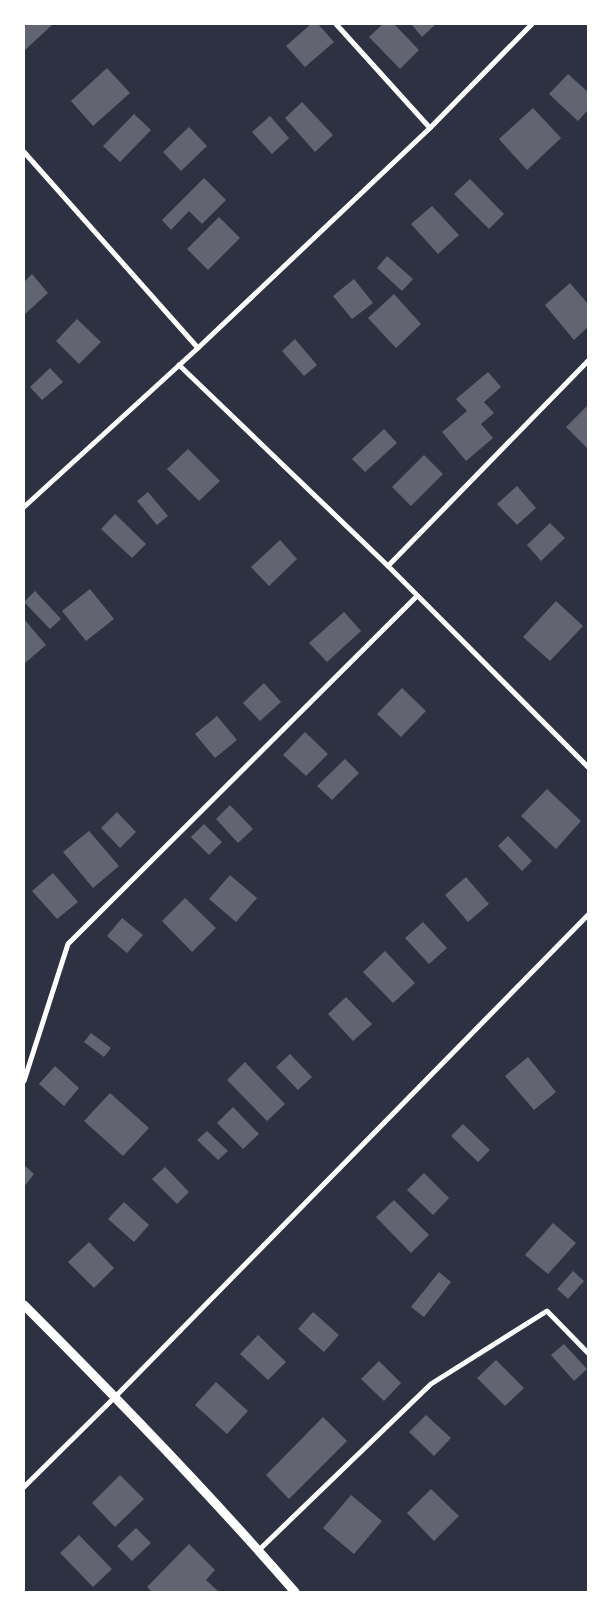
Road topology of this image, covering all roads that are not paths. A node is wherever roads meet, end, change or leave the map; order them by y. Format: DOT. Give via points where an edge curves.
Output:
graph roads {
  1 [pos="336,24"];
  2 [pos="532,24"];
  3 [pos="430,128"];
  4 [pos="24,152"];
  5 [pos="198,348"];
  6 [pos="588,361"];
  7 [pos="179,365"];
  8 [pos="24,507"];
  9 [pos="388,566"];
  10 [pos="417,596"];
  11 [pos="588,767"];
  12 [pos="588,915"];
  13 [pos="24,1081"];
  14 [pos="24,1305"];
  15 [pos="588,1353"];
  16 [pos="116,1396"];
  17 [pos="24,1487"];
  18 [pos="259,1550"];
  19 [pos="295,1592"];
  1 -- 3 [label="street"];
  2 -- 3 [label="street"];
  3 -- 5 [label="street"];
  4 -- 5 [label="street"];
  5 -- 7 [label="street"];
  6 -- 9 [label="street"];
  7 -- 8 [label="street"];
  7 -- 9 [label="street"];
  9 -- 10 [label="street"];
  10 -- 11 [label="street"];
  10 -- 13 [label="street" via="68,944"];
  12 -- 16 [label="street"];
  14 -- 16 [label="street"];
  15 -- 18 [label="street" via="547,1311 431,1384"];
  16 -- 17 [label="street"];
  16 -- 18 [label="street"];
  18 -- 19 [label="street"];
}
